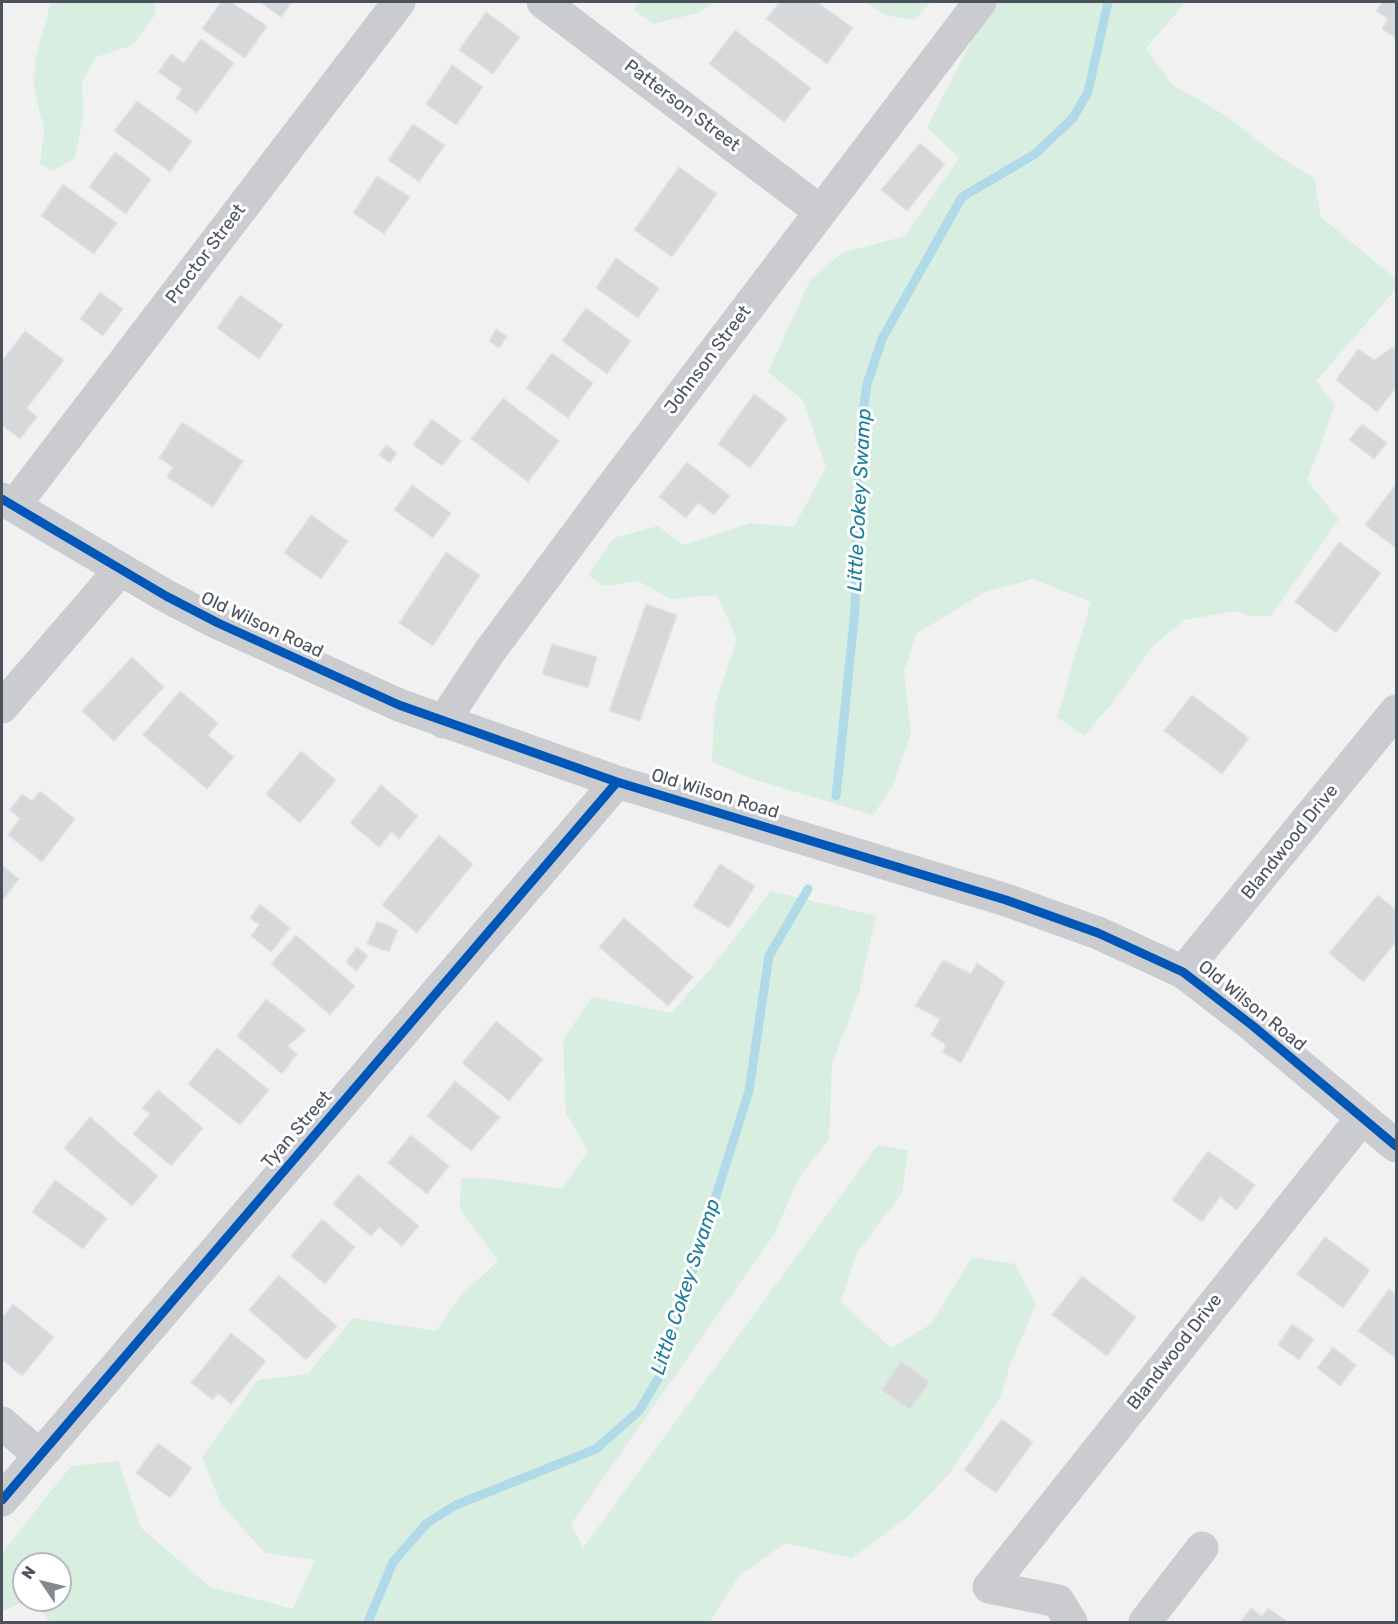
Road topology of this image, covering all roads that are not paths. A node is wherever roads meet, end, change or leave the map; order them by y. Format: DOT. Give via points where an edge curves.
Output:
graph roads {
  1 [pos="399,2"];
  2 [pos="543,2"];
  3 [pos="980,2"];
  4 [pos="820,212"];
  5 [pos="8,502"];
  6 [pos="120,570"];
  7 [pos="2,707"];
  8 [pos="1396,711"];
  9 [pos="443,722"];
  10 [pos="617,782"];
  11 [pos="1183,972"];
  12 [pos="1362,1118"];
  13 [pos="1396,1146"];
  14 [pos="2,1423"];
  15 [pos="39,1455"];
  16 [pos="2,1500"];
  17 [pos="1203,1548"];
  18 [pos="1033,1610"];
  19 [pos="1071,1623"];
  20 [pos="1145,1623"];
  1 -- 5 [label="street, Proctor Street"];
  2 -- 4 [label="street, Patterson Street"];
  3 -- 4 [label="street, Johnson Street"];
  4 -- 9 [label="street, Johnson Street" via="497,641"];
  5 -- 6 [label="street, Old Wilson Road"];
  6 -- 7 [label="street"];
  6 -- 9 [label="street, Old Wilson Road" via="218,623"];
  8 -- 11 [label="street, Blandwood Drive"];
  9 -- 10 [label="street, Old Wilson Road"];
  10 -- 11 [label="street, Old Wilson Road" via="1006,900 1098,933"];
  10 -- 15 [label="street, Tyan Street"];
  11 -- 12 [label="street, Old Wilson Road"];
  12 -- 13 [label="street, Old Wilson Road"];
  12 -- 18 [label="street, Blandwood Drive" via="988,1587"];
  14 -- 15 [label="street"];
  15 -- 16 [label="street, Tyan Street"];
  17 -- 20 [label="street"];
  18 -- 19 [label="street" via="1059,1602"];
}
